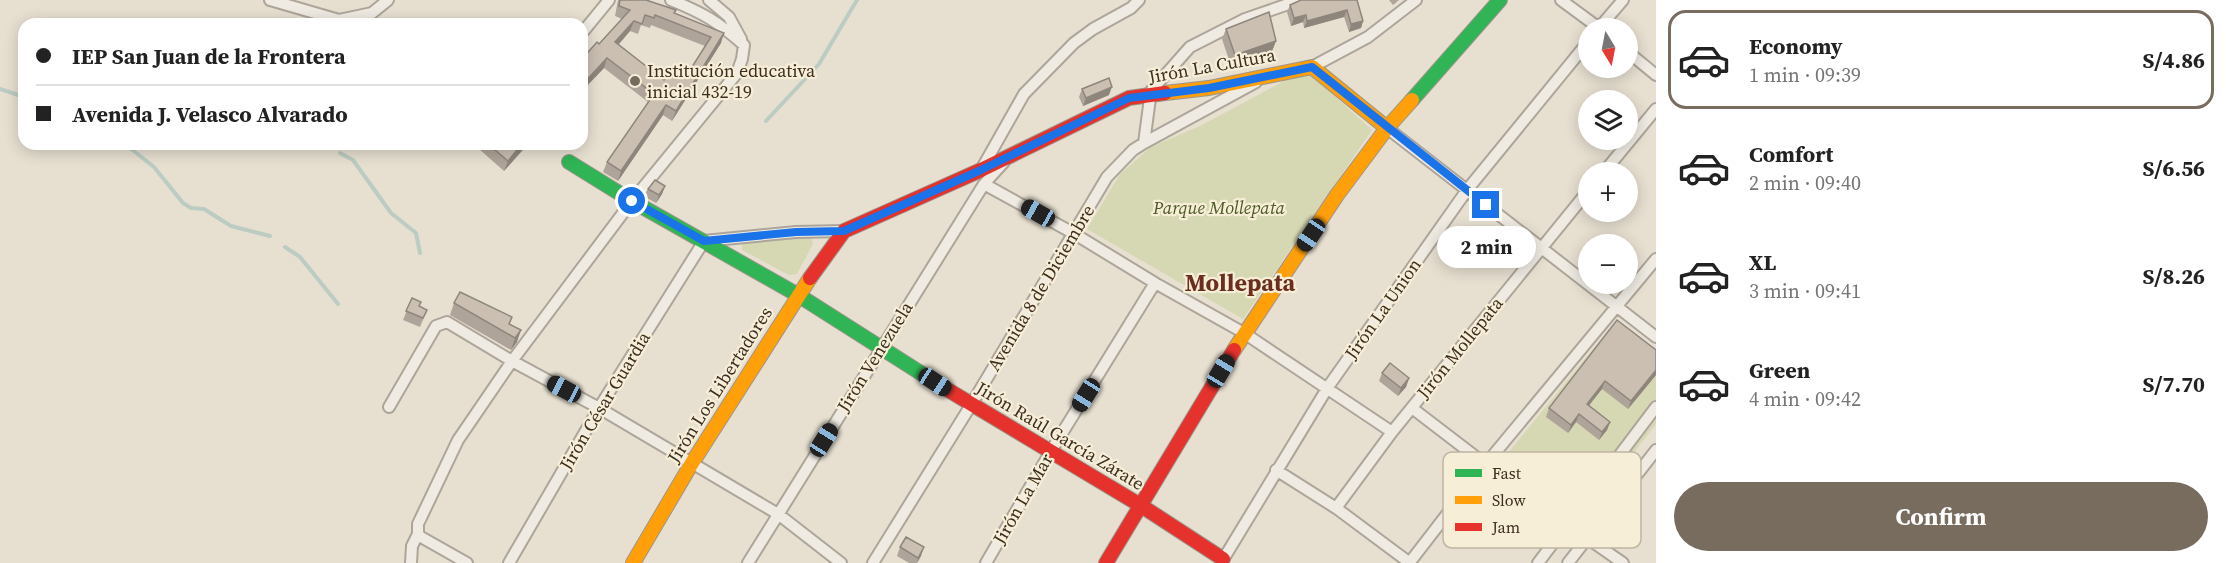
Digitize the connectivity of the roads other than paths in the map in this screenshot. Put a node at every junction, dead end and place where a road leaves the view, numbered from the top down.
1 (270, 0) edge
2 (388, 0) edge
3 (609, 0) edge
4 (671, 0) edge
5 (710, 0) edge
6 (1139, 0) edge
7 (1300, 0) edge
8 (1416, 0) edge
9 (1500, 0) edge
10 (1561, 0) edge
11 (1623, 0) edge
12 (372, 14) junction
13 (329, 18) edge
14 (353, 18) edge
15 (368, 18) edge
16 (1585, 18) edge
17 (1608, 18) edge
18 (588, 26) edge
19 (744, 45) junction
20 (1578, 54) edge
21 (1638, 60) edge
22 (1312, 67) junction
23 (1269, 75) junction
24 (1656, 75) edge
25 (1149, 94) junction
26 (1656, 109) edge
27 (1387, 128) junction
28 (1144, 143) junction
29 (569, 162) dead end
30 (1612, 162) edge
31 (982, 177) junction
32 (1467, 190) junction
33 (632, 201) junction
34 (1578, 203) edge
35 (844, 231) junction
36 (1073, 233) junction
37 (704, 241) junction
38 (1542, 248) junction
39 (1656, 259) edge
40 (1155, 283) junction
41 (798, 296) junction
42 (1617, 307) junction
43 (1244, 333) junction
44 (1656, 337) edge
45 (881, 347) junction
46 (512, 360) junction
47 (1328, 387) junction
48 (971, 405) junction
49 (389, 407) dead end
50 (1656, 407) edge
51 (599, 408) junction
52 (1412, 408) junction
53 (1392, 432) junction
54 (1656, 450) edge
55 (1051, 451) junction
56 (1468, 452) edge
57 (1496, 452) edge
58 (1622, 452) edge
59 (692, 463) junction
60 (1641, 469) edge
61 (1276, 470) junction
62 (1140, 505) junction
63 (1336, 508) junction
64 (778, 514) junction
65 (1443, 520) edge
66 (418, 529) junction
67 (1549, 548) edge
68 (1579, 548) edge
69 (1601, 548) edge
70 (1222, 561) edge
71 (411, 563) edge
72 (467, 563) edge
73 (509, 563) edge
74 (633, 563) edge
75 (748, 563) edge
76 (841, 563) edge
77 (873, 563) edge
78 (986, 563) edge
79 (1106, 563) edge
80 (1410, 563) edge
81 (1538, 563) edge
82 (1568, 563) edge
83 (1623, 563) edge

1 - 13 street
2 - 12 street
3 - 18 street
4 - 19 street
5 - 19 street
6 - 31 street, Jirón Venezuela
7 - 25 street
8 - 22 street, Jirón La Cultura
9 - 27 street
10 - 16 street
11 - 17 street
12 - 14 street
12 - 15 street
19 - 33 street
20 - 32 street, Jirón La Union
21 - 24 street
22 - 23 street, Jirón La Cultura
22 - 27 street
23 - 25 street, Jirón La Cultura
23 - 28 street, Avenida 8 de Diciembre
25 - 28 street
25 - 31 street, Jirón La Cultura
26 - 30 street
27 - 32 street
27 - 43 street
28 - 36 street, Avenida 8 de Diciembre
29 - 33 street, Jirón Raúl García Zárate
31 - 35 street, Jirón La Cultura
31 - 36 street
31 - 45 street, Jirón Venezuela
32 - 38 street
32 - 47 street, Jirón La Union
33 - 37 street, Jirón Raúl García Zárate
33 - 46 street
34 - 38 street, Jirón Mollepata
35 - 37 street
35 - 41 street, Jirón Los Libertadores
36 - 40 street
36 - 48 street, Avenida 8 de Diciembre
37 - 41 street, Jirón Raúl García Zárate
37 - 51 street, Jirón César Guardia
38 - 42 street
38 - 52 street, Jirón Mollepata
39 - 42 street
40 - 43 street
40 - 55 street, Jirón La Mar
41 - 45 street, Jirón Raúl García Zárate
41 - 59 street, Jirón Los Libertadores
42 - 44 street
42 - 57 street
43 - 47 street
43 - 62 street
45 - 48 street, Jirón Raúl García Zárate
45 - 64 street, Jirón Venezuela
46 - 49 street
46 - 51 street
46 - 66 street
47 - 53 street
47 - 61 street, Jirón La Union
48 - 55 street, Jirón Raúl García Zárate
48 - 77 street, Avenida 8 de Diciembre
50 - 58 street
51 - 59 street
51 - 73 street, Jirón César Guardia
52 - 53 street, Jirón Mollepata
52 - 56 street
53 - 63 street, Jirón Mollepata
54 - 60 street
55 - 62 street, Jirón Raúl García Zárate
55 - 78 street, Jirón La Mar
59 - 64 street
59 - 74 street, Jirón Los Libertadores
61 - 63 street
61 - 70 street, Jirón La Union
62 - 70 street, Jirón Raúl García Zárate
62 - 79 street
63 - 80 street
64 - 75 street, Jirón Venezuela
64 - 76 street
65 - 80 street
66 - 71 street
66 - 72 street
67 - 81 street
68 - 82 street
69 - 83 street

